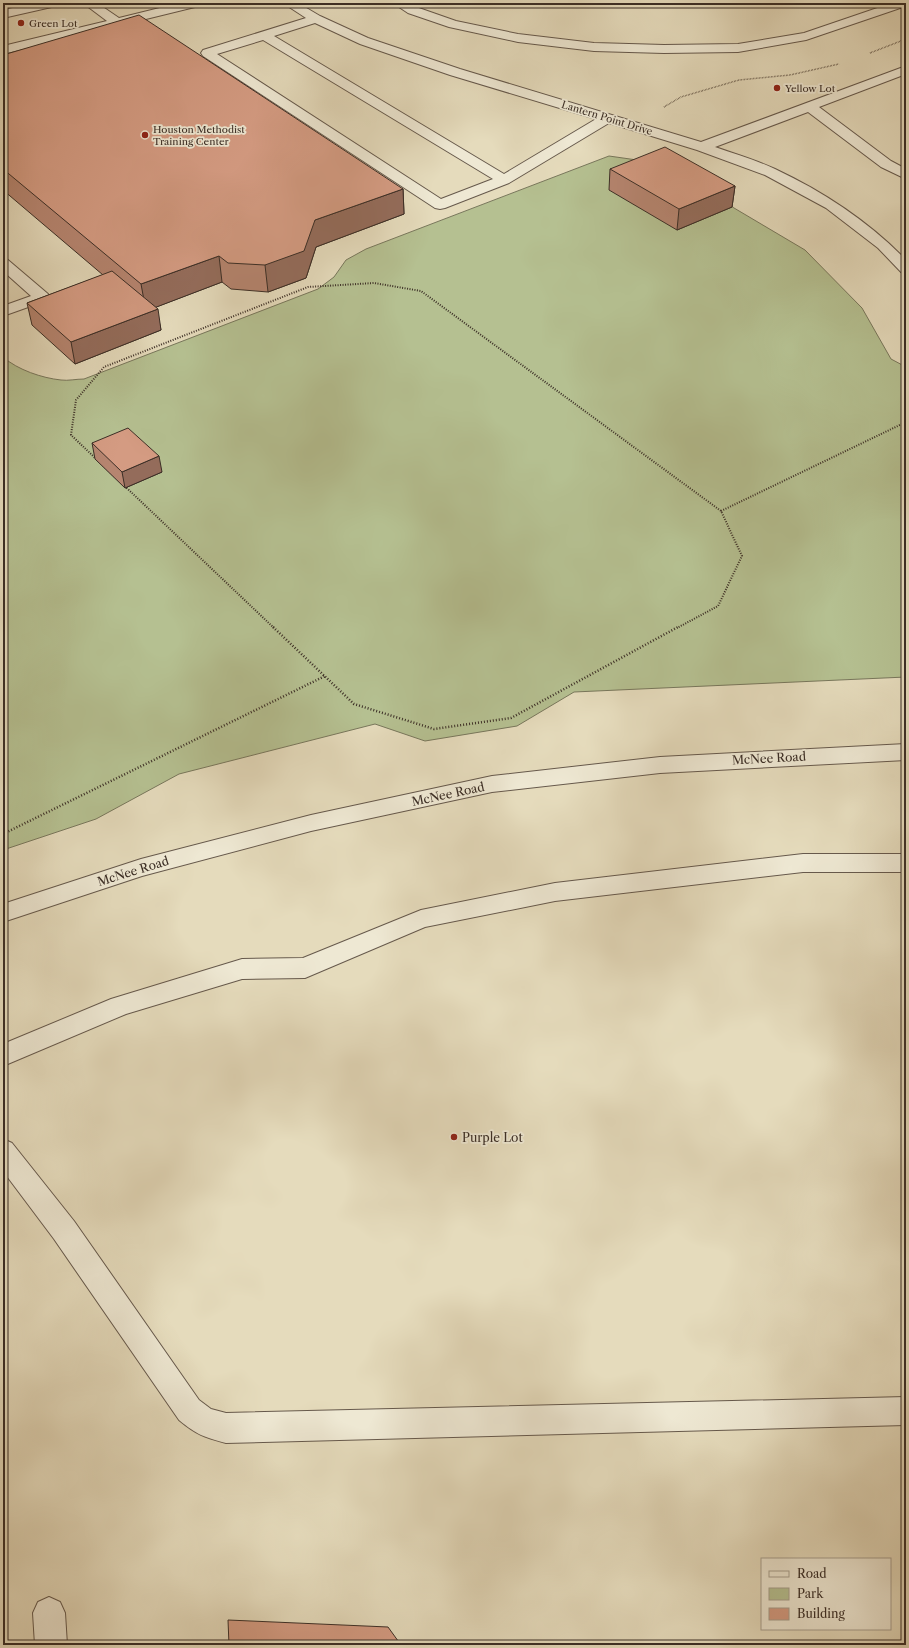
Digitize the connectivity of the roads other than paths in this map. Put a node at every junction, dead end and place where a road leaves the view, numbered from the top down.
1 (52, 3) edge
2 (89, 3) edge
3 (195, 3) edge
4 (288, 3) edge
5 (399, 3) edge
6 (904, 3) edge
7 (6, 11) edge
8 (316, 19) junction
9 (118, 23) junction
10 (264, 35) junction
11 (3, 50) edge
12 (906, 70) edge
13 (809, 106) junction
14 (608, 118) junction
15 (702, 146) junction
16 (906, 176) edge
17 (504, 180) junction
18 (3, 263) edge
19 (906, 269) edge
20 (3, 311) edge
21 (906, 752) edge
22 (906, 863) edge
23 (3, 913) edge
24 (3, 1055) edge
25 (3, 1151) edge
26 (906, 1411) edge
27 (49, 1613) dead end
28 (51, 1645) edge

1 - 7 street
2 - 9 street
3 - 9 street
4 - 8 street, Lantern Point Drive
5 - 6 street
8 - 10 street
8 - 14 street, Lantern Point Drive
9 - 11 street
10 - 17 street
10 - 17 street
12 - 13 street
13 - 15 street
13 - 16 street
14 - 15 street, Lantern Point Drive
14 - 17 street
15 - 19 street, Lantern Point Drive
18 - 20 street
21 - 23 street, McNee Road
22 - 24 street
25 - 26 street
27 - 28 street

